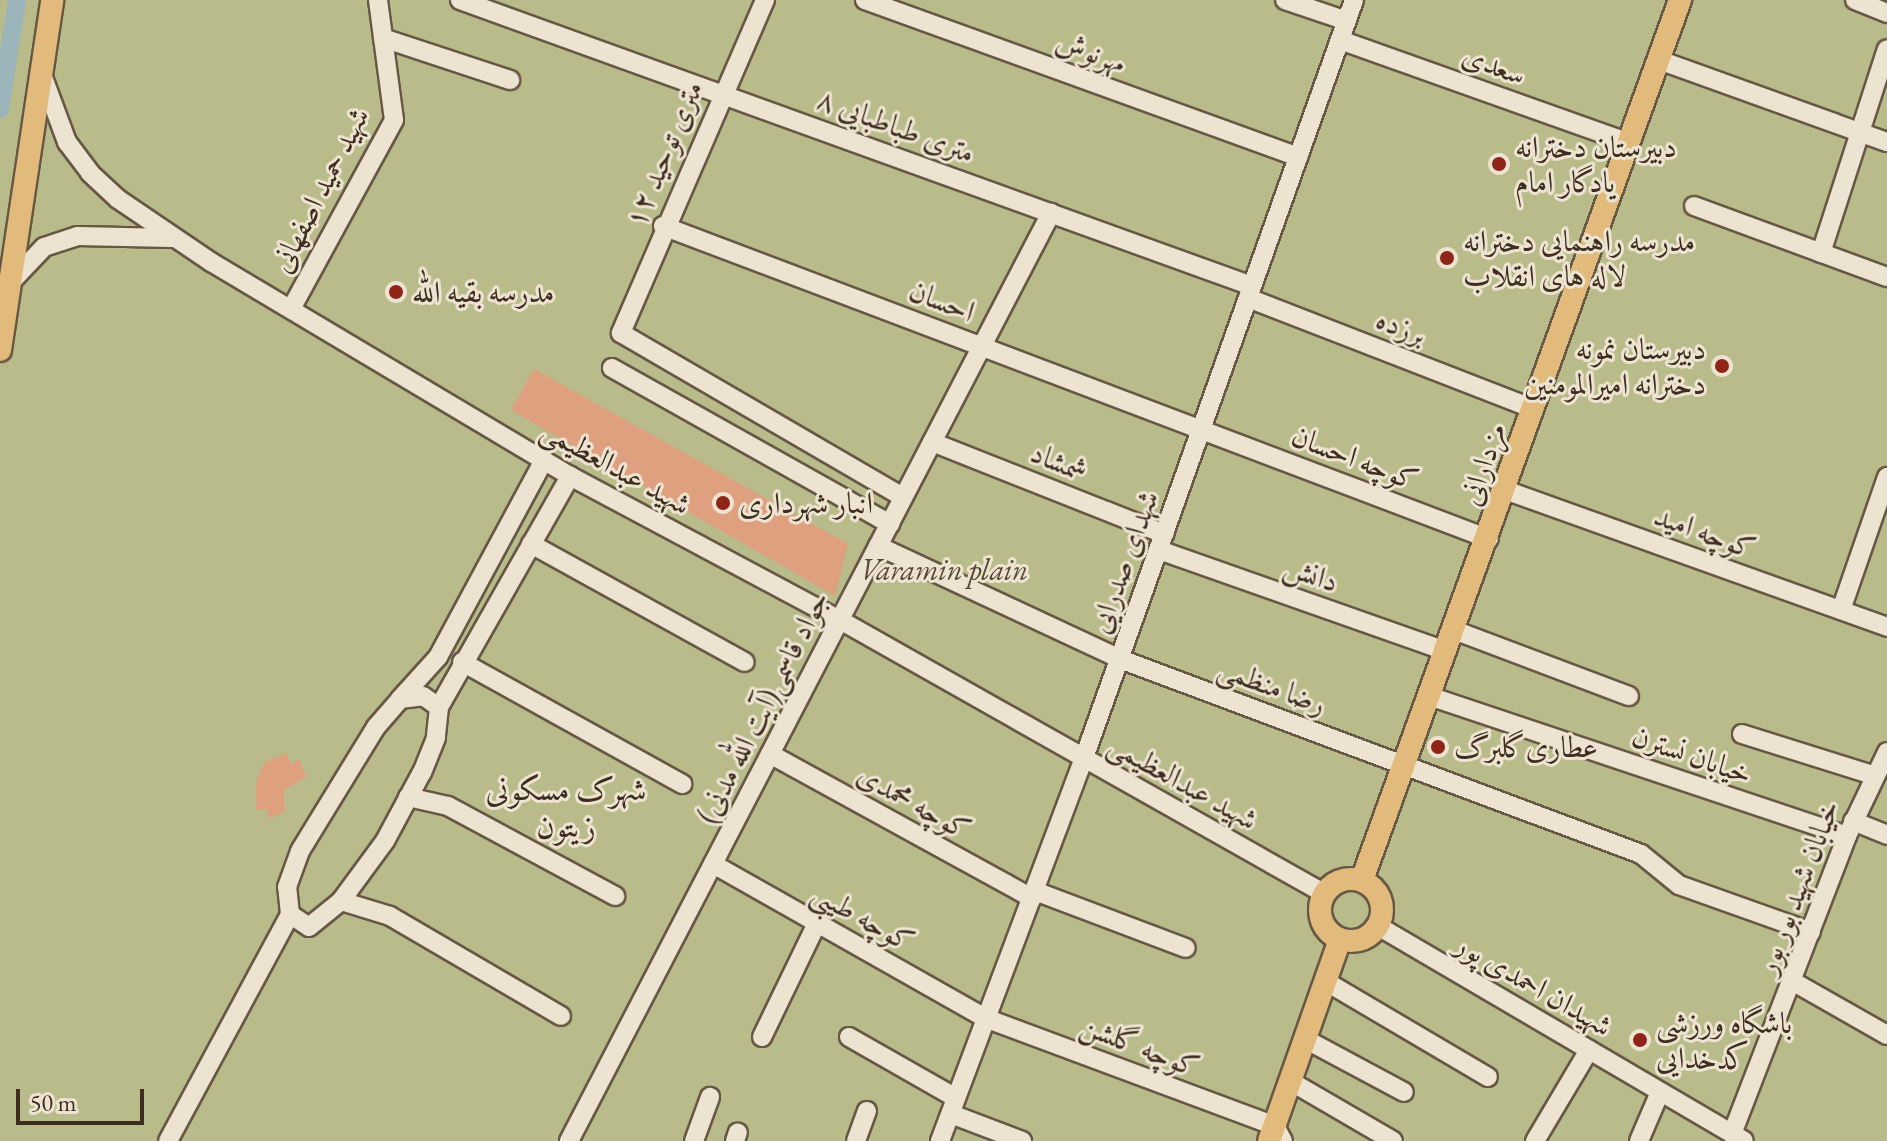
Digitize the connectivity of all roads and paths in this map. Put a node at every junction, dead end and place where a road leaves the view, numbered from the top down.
1 (52, 0) edge
2 (378, 0) edge
3 (460, 0) edge
4 (765, 0) edge
5 (865, 0) edge
6 (1285, 0) edge
7 (1354, 0) edge
8 (1680, 0) edge
9 (1855, 0) edge
10 (495, 6) edge
11 (1887, 13) edge
12 (1347, 21) junction
13 (383, 38) junction
14 (1340, 40) junction
15 (1887, 49) edge
16 (1659, 60) junction
17 (41, 72) junction
18 (510, 80) dead end
19 (722, 90) junction
20 (1860, 132) junction
21 (1887, 142) edge
22 (1630, 143) junction
23 (1298, 157) junction
24 (1694, 206) dead end
25 (1051, 213) junction
26 (663, 226) junction
27 (175, 238) junction
28 (1821, 253) junction
29 (1887, 277) edge
30 (8, 285) junction
31 (1250, 292) junction
32 (291, 309) junction
33 (982, 346) junction
34 (0, 350) edge
35 (612, 368) dead end
36 (1534, 409) junction
37 (1202, 429) junction
38 (932, 442) junction
39 (544, 460) junction
40 (570, 476) junction
41 (1887, 477) edge
42 (1505, 490) junction
43 (903, 497) junction
44 (890, 524) junction
45 (1489, 539) junction
46 (1161, 542) junction
47 (531, 544) junction
48 (878, 546) junction
49 (1841, 610) junction
50 (840, 620) junction
51 (1887, 627) edge
52 (1450, 640) junction
53 (1120, 659) junction
54 (462, 662) junction
55 (745, 662) dead end
56 (1429, 696) junction
57 (1629, 696) dead end
58 (400, 699) junction
59 (439, 707) junction
60 (1742, 734) dead end
61 (1887, 752) edge
62 (770, 754) junction
63 (1084, 758) junction
64 (1404, 765) junction
65 (1873, 775) junction
66 (682, 784) dead end
67 (408, 797) junction
68 (1850, 828) junction
69 (1887, 835) edge
70 (713, 864) junction
71 (1362, 880) junction
72 (1033, 894) junction
73 (1325, 894) junction
74 (615, 896) dead end
75 (341, 901) junction
76 (290, 914) junction
77 (817, 923) junction
78 (1378, 926) junction
79 (1811, 932) junction
80 (1340, 939) junction
81 (1186, 948) dead end
82 (1325, 981) junction
83 (1792, 981) junction
84 (561, 1016) dead end
85 (985, 1018) junction
86 (1887, 1035) edge
87 (762, 1037) dead end
88 (849, 1037) dead end
89 (1305, 1039) junction
90 (1589, 1050) junction
91 (1488, 1077) dead end
92 (1290, 1081) junction
93 (1404, 1092) dead end
94 (1660, 1092) junction
95 (710, 1097) dead end
96 (954, 1106) junction
97 (867, 1111) dead end
98 (1276, 1136) edge
99 (1738, 1138) edge
100 (168, 1141) edge
101 (569, 1141) edge
102 (694, 1141) edge
103 (856, 1141) edge
104 (940, 1141) edge
105 (1022, 1141) edge
106 (1393, 1141) edge
107 (1535, 1141) edge
108 (1639, 1141) edge

1 - 17 main road
2 - 13 street, شهید حمید اصفهانی
3 - 10 street, ۸ متری طباطبایی
4 - 19 street, ۱۲ متری توحید
5 - 23 street, مهرنوش
6 - 12 street
7 - 12 street, شهدای صدرایی
8 - 16 main road, مزدارانی
9 - 11 street
10 - 19 street, ۸ متری طباطبایی
12 - 14 street, شهدای صدرایی
13 - 18 street
13 - 32 street, شهید حمید اصفهانی
14 - 22 street, سعدی
14 - 23 street, شهدای صدرایی
15 - 20 street
16 - 20 street
16 - 22 main road, مزدارانی
17 - 27 street, شهید عبدالعظیمی
17 - 30 main road
19 - 25 street, ۸ متری طباطبایی
19 - 26 street, ۱۲ متری توحید
20 - 21 street
20 - 28 street
22 - 36 main road, مزدارانی
23 - 31 street, شهدای صدرایی
24 - 28 street
25 - 31 street, ۸ متری طباطبایی
25 - 33 street, جواد قاسمی(آیت الله مدنی)
26 - 33 street, احسان
26 - 43 street, ۱۲ متری توحید
27 - 30 street
27 - 32 street, شهید عبدالعظیمی
28 - 29 street
30 - 34 main road
31 - 36 street, برزده
31 - 37 street, شهدای صدرایی
32 - 39 street, شهید عبدالعظیمی
33 - 37 street, احسان
33 - 38 street, جواد قاسمی(آیت الله مدنی)
35 - 44 street
36 - 42 main road, مزدارانی
37 - 45 street, کوچه احسان
37 - 46 street, شهدای صدرایی
38 - 43 street, جواد قاسمی(آیت الله مدنی)
38 - 46 street, شمشاد
39 - 40 street, شهید عبدالعظیمی
39 - 58 street
40 - 47 street
40 - 50 street, شهید عبدالعظیمی
41 - 49 street
42 - 45 main road, مزدارانی
42 - 49 street, کوچه امید
43 - 44 street, جواد قاسمی(آیت الله مدنی)
44 - 48 street, جواد قاسمی(آیت الله مدنی)
45 - 52 main road, مزدارانی
46 - 52 street, دانش
46 - 53 street, شهدای صدرایی
47 - 54 street
47 - 55 street
48 - 50 street, جواد قاسمی(آیت الله مدنی)
48 - 53 street, رضا منظمی
49 - 51 street, کوچه امید
50 - 62 street, جواد قاسمی(آیت الله مدنی)
50 - 63 street, شهید عبدالعظیمی
52 - 56 main road, مزدارانی
52 - 57 street, دانش
53 - 63 street, شهدای صدرایی
53 - 64 street, رضا منظمی
54 - 59 street
54 - 66 street
56 - 64 main road, مزدارانی
56 - 68 street, خیابان نسترن
58 - 59 street
58 - 76 street
59 - 67 street
60 - 65 street
61 - 65 street, خیابان شهید بور بور
62 - 70 street, جواد قاسمی(آیت الله مدنی)
62 - 72 street, کوچه محمدی
63 - 72 street, شهدای صدرایی
63 - 73 street, شهید عبدالعظیمی
64 - 71 main road, مزدارانی
64 - 79 street, رضا منظمی
65 - 68 street, خیابان شهید بور بور
67 - 74 street
67 - 75 street
68 - 69 street, خیابان نسترن
68 - 79 street, خیابان شهید بور بور
70 - 77 street, کوچه طیبی
70 - 101 street, جواد قاسمی(آیت الله مدنی)
71 - 73 main road
71 - 78 main road
72 - 81 street, کوچه محمدی
72 - 85 street, شهدای صدرایی
73 - 80 main road
75 - 76 street
75 - 84 street
76 - 100 street
77 - 85 street, کوچه طیبی
77 - 87 street
78 - 80 main road
78 - 90 street, شهیدان احمدی پور
79 - 83 street, خیابان شهید بور بور
80 - 82 main road
82 - 89 main road
82 - 91 street
83 - 86 street
83 - 99 street, خیابان شهید بور بور
85 - 96 street, شهدای صدرایی
85 - 98 street, کوچه گلشن
88 - 96 street
89 - 92 main road
89 - 93 street
90 - 94 street, شهیدان احمدی پور
90 - 107 street
92 - 98 main road
92 - 106 street
94 - 99 street, شهیدان احمدی پور
94 - 108 street
95 - 102 street
96 - 104 street, شهدای صدرایی
96 - 105 street
97 - 103 street

